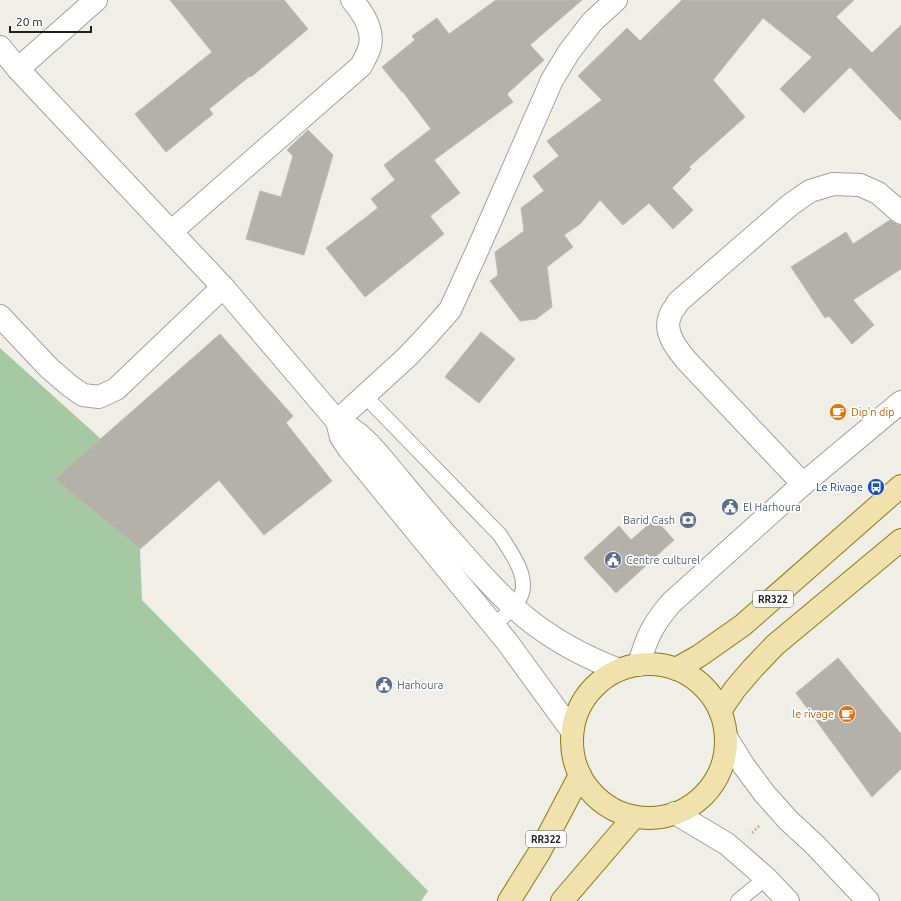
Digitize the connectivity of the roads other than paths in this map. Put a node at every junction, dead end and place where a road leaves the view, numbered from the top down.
1 (96, 0) edge
2 (352, 0) edge
3 (616, 0) edge
4 (0, 47) edge
5 (18, 69) junction
6 (901, 213) edge
7 (172, 231) junction
8 (223, 287) junction
9 (0, 316) edge
10 (365, 396) junction
11 (901, 402) edge
12 (337, 422) junction
13 (376, 466) junction
14 (803, 484) junction
15 (901, 486) edge
16 (901, 540) edge
17 (514, 607) junction
18 (494, 625) junction
19 (629, 668) junction
20 (676, 669) junction
21 (720, 711) junction
22 (572, 731) junction
23 (726, 737) junction
24 (580, 775) junction
25 (675, 813) junction
26 (634, 817) junction
27 (766, 878) junction
28 (509, 901) edge
29 (562, 901) edge
30 (738, 901) edge
31 (788, 901) edge
32 (868, 901) edge

1 - 5 street
2 - 7 street
3 - 10 street
4 - 5 street
5 - 7 street
6 - 14 street
7 - 8 street
8 - 9 street
8 - 12 street
10 - 12 street
10 - 17 lane
11 - 14 street
12 - 13 street
13 - 17 street
13 - 18 street
14 - 19 street
15 - 20 main road, RR322
16 - 21 main road
17 - 18 lane
17 - 19 street
18 - 22 street
19 - 20 main road
19 - 22 main road
20 - 21 main road
21 - 23 main road
22 - 24 main road
23 - 25 main road
23 - 32 street
24 - 26 main road
24 - 28 main road, RR322
25 - 26 main road
25 - 27 street
26 - 29 main road
27 - 30 lane
27 - 31 street

